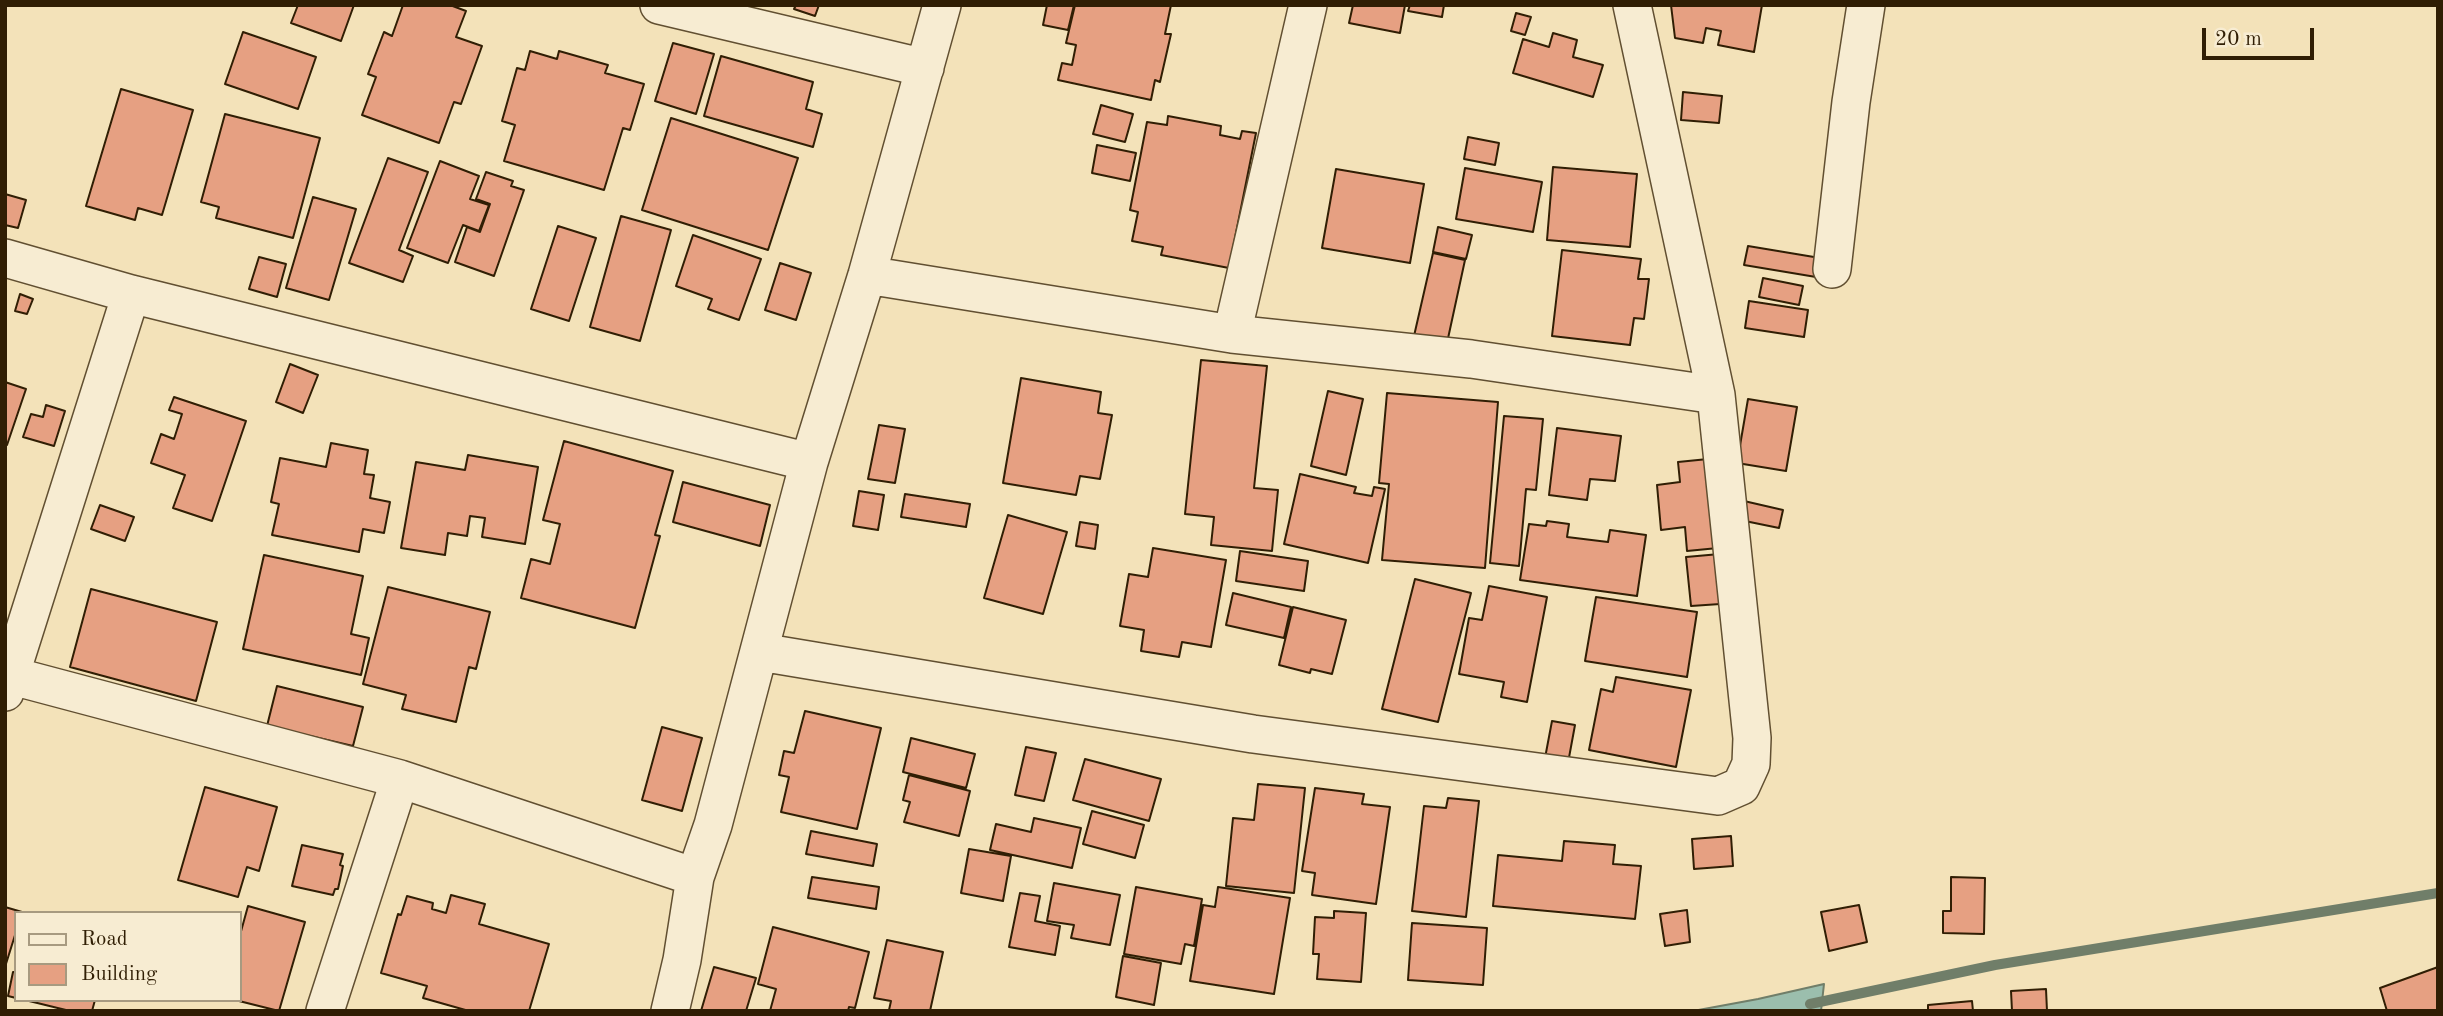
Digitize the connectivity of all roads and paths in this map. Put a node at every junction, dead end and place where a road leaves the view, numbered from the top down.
1 (659, 5) edge
2 (942, 5) edge
3 (1308, 5) edge
4 (1632, 5) edge
5 (1866, 5) edge
6 (925, 68) junction
7 (5, 258) edge
8 (1832, 269) dead end
9 (867, 275) junction
10 (131, 294) junction
11 (1232, 334) junction
12 (1716, 395) junction
13 (809, 462) junction
14 (760, 652) junction
15 (7, 681) edge
16 (400, 779) junction
17 (695, 877) junction
18 (325, 1011) edge
19 (670, 1011) edge

1 - 6 street
2 - 6 street
3 - 11 street
4 - 12 street
5 - 8 street
6 - 9 street
7 - 10 street
9 - 11 street
9 - 13 street
10 - 13 street
10 - 15 street
11 - 12 street
12 - 14 street
13 - 14 street
14 - 17 street
15 - 16 street
16 - 17 street
16 - 18 street
17 - 19 street

